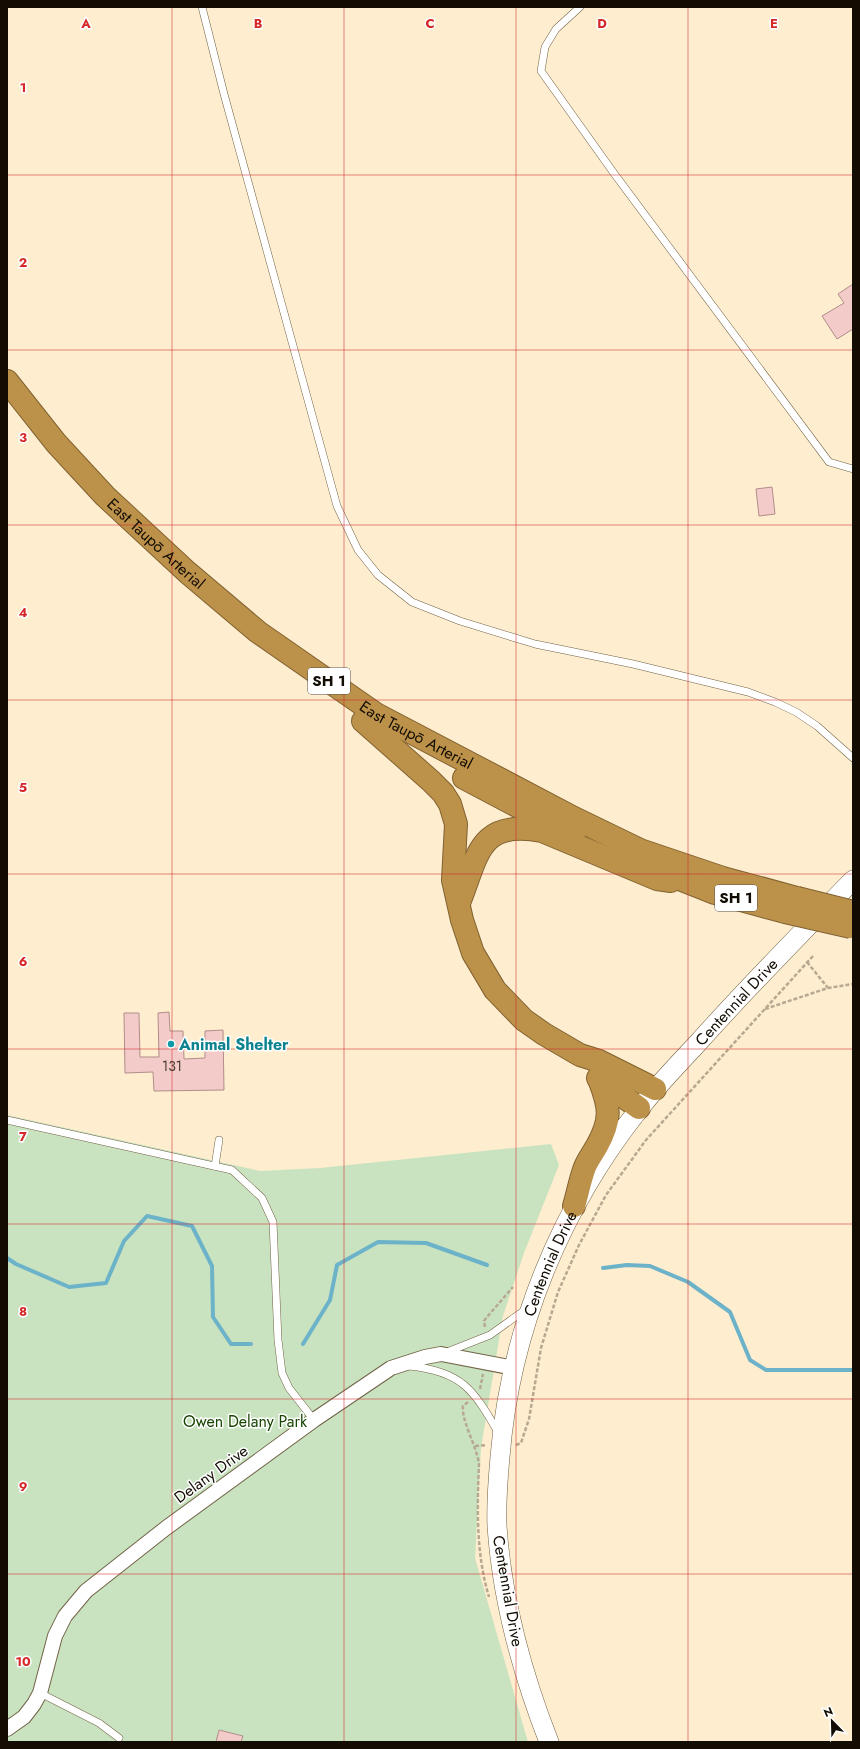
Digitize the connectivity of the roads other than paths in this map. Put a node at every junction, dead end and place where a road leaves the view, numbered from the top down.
1 (202, 7) edge
2 (580, 7) edge
3 (7, 381) edge
4 (7, 398) edge
5 (853, 469) edge
6 (364, 721) junction
7 (853, 758) edge
8 (853, 880) edge
9 (688, 883) junction
10 (459, 903) junction
11 (791, 905) junction
12 (852, 922) edge
13 (580, 1055) junction
14 (599, 1079) junction
15 (655, 1089) junction
16 (639, 1108) junction
17 (7, 1120) edge
18 (219, 1140) dead end
19 (215, 1166) junction
20 (574, 1206) junction
21 (532, 1304) junction
22 (441, 1354) junction
23 (391, 1368) junction
24 (514, 1368) junction
25 (314, 1420) junction
26 (501, 1441) junction
27 (40, 1693) junction
28 (7, 1729) edge
29 (119, 1738) dead end
30 (548, 1742) edge

1 - 7 lane
2 - 5 lane
3 - 11 highway, East Taupō Arterial / SH 1
4 - 6 highway, East Taupō Arterial / SH 1
6 - 9 highway, East Taupō Arterial / SH 1
6 - 10 highway
8 - 15 main road, Centennial Drive
9 - 10 highway
9 - 11 highway, East Taupō Arterial / SH 1
10 - 13 highway
11 - 12 highway, East Taupō Arterial / SH 1, bridge
13 - 14 highway
13 - 15 highway
14 - 16 highway
14 - 20 highway
15 - 16 main road, Centennial Drive
16 - 20 main road, Centennial Drive
17 - 19 lane
18 - 19 lane
19 - 25 lane
20 - 21 main road, Centennial Drive
21 - 22 lane
21 - 24 main road, Centennial Drive
22 - 23 street, Delany Drive
22 - 24 street, Delany Drive
23 - 25 street, Delany Drive
23 - 26 lane
24 - 26 main road, Centennial Drive
25 - 27 street, Delany Drive
26 - 30 main road, Centennial Drive
27 - 28 street, Delany Drive
27 - 29 lane

